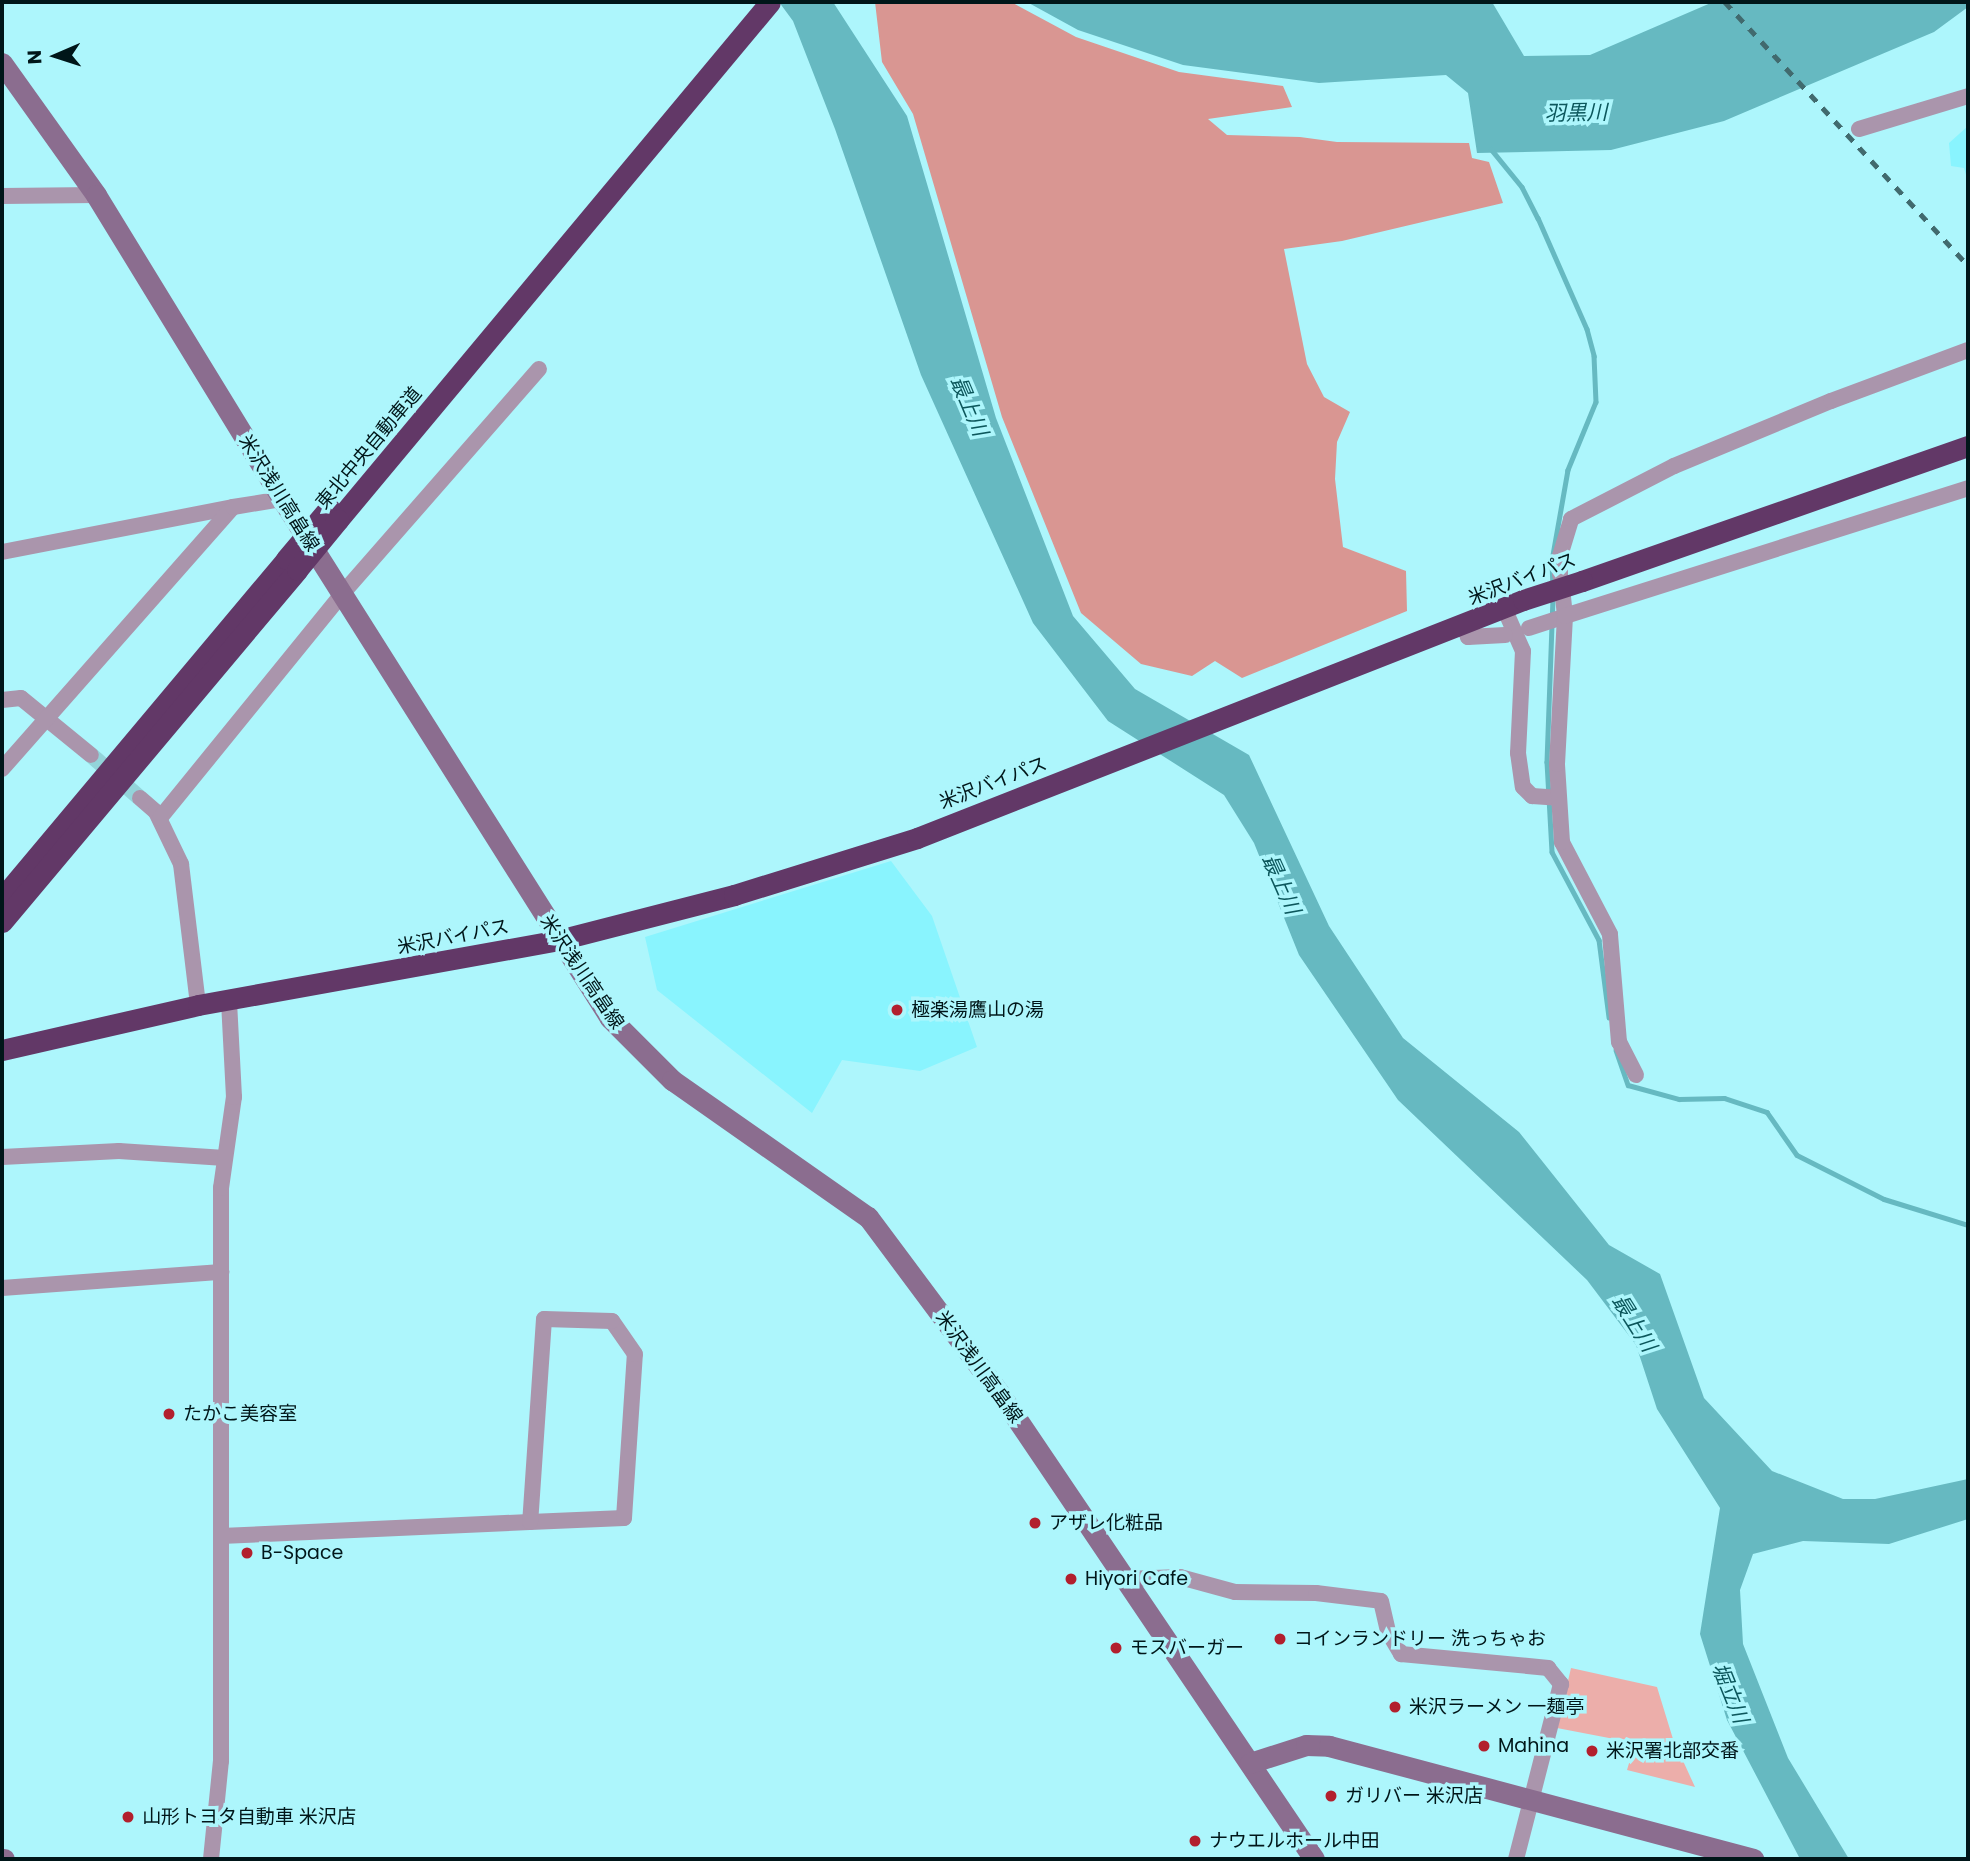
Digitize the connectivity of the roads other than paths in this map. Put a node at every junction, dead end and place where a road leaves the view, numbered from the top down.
1 (753, 2) edge
2 (770, 2) edge
3 (2, 63) edge
4 (10, 86) edge
5 (1968, 96) edge
6 (1859, 129) dead end
7 (609, 184) junction
8 (96, 195) junction
9 (2, 196) edge
10 (1968, 350) edge
11 (539, 369) dead end
12 (1968, 446) edge
13 (1968, 488) edge
14 (282, 499) junction
15 (233, 507) junction
16 (2, 552) edge
17 (291, 565) junction
18 (1560, 575) dead end
19 (342, 594) junction
20 (1563, 597) dead end
21 (1513, 604) junction
22 (1562, 617) junction
23 (1532, 627) dead end
24 (1455, 629) junction
25 (1505, 635) dead end
26 (2, 700) edge
27 (47, 719) junction
28 (91, 755) tunnel mouth
29 (2, 769) edge
30 (141, 798) tunnel mouth
31 (1551, 798) junction
32 (160, 818) junction
33 (2, 898) edge
34 (2, 922) edge
35 (559, 940) junction
36 (229, 1000) junction
37 (198, 1005) junction
38 (2, 1050) edge
39 (1636, 1075) dead end
40 (2, 1157) edge
41 (225, 1158) junction
42 (221, 1272) junction
43 (2, 1288) edge
44 (530, 1522) junction
45 (221, 1535) junction
46 (1127, 1578) junction
47 (1250, 1763) junction
48 (1529, 1798) junction
49 (1746, 1858) edge
50 (211, 1859) edge
51 (1314, 1859) edge
52 (1516, 1859) edge

1 - 7 highway, 東北中央自動車道
2 - 7 highway, 東北中央自動車道
3 - 4 main road, 米沢浅川高畠線
4 - 8 main road, 米沢浅川高畠線
5 - 6 street
7 - 17 highway, 東北中央自動車道, bridge
8 - 9 street
8 - 14 main road, 米沢浅川高畠線
10 - 18 street
11 - 19 street
12 - 21 highway, 米沢バイパス, bridge
13 - 22 street
14 - 15 street
14 - 19 main road, 米沢浅川高畠線
15 - 16 street
15 - 27 street
17 - 33 highway, 東北中央自動車道
17 - 34 highway, 東北中央自動車道
19 - 32 street
19 - 35 main road, 米沢浅川高畠線
20 - 22 street
21 - 24 highway, 米沢バイパス
21 - 31 street
22 - 23 street
22 - 31 street
24 - 25 street
24 - 35 highway, 米沢バイパス
26 - 27 street
27 - 28 street
27 - 29 street
30 - 32 street
31 - 39 street
32 - 37 street
35 - 36 highway, 米沢バイパス
35 - 46 main road, 米沢浅川高畠線
36 - 37 highway, 米沢バイパス
36 - 41 street
37 - 38 highway, 米沢バイパス
40 - 41 street
41 - 42 street
42 - 43 street
42 - 45 street
44 - 44 street
44 - 45 street
45 - 50 street
46 - 47 main road, 米沢浅川高畠線
46 - 48 street
47 - 48 main road
47 - 51 main road, 米沢浅川高畠線
48 - 49 main road
48 - 52 street

